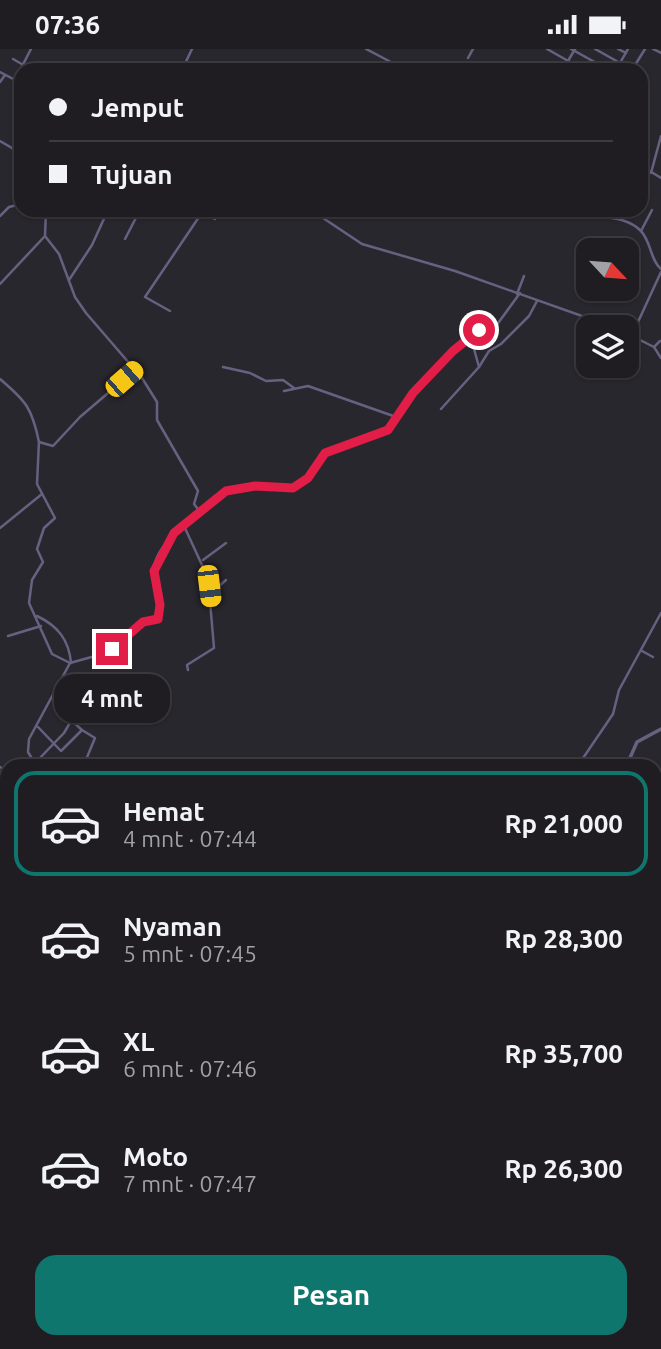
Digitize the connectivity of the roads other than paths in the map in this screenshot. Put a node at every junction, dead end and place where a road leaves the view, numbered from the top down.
1 (366, 49) edge
2 (378, 49) edge
3 (473, 49) edge
4 (547, 49) edge
5 (573, 49) edge
6 (595, 49) edge
7 (618, 49) edge
8 (628, 49) edge
9 (653, 49) edge
10 (626, 53) junction
11 (661, 53) edge
12 (376, 54) junction
13 (468, 58) dead end
14 (13, 59) dead end
15 (568, 61) junction
16 (21, 63) edge
17 (393, 63) edge
18 (572, 63) edge
19 (597, 63) edge
20 (620, 63) joint
21 (0, 72) edge
22 (5, 75) junction
23 (14, 79) edge
24 (0, 82) edge
25 (661, 136) edge
26 (648, 171) edge
27 (651, 173) junction
28 (661, 178) edge
29 (14, 206) edge
30 (652, 210) dead end
31 (0, 216) edge
32 (46, 217) edge
33 (105, 217) edge
34 (137, 217) edge
35 (196, 217) edge
36 (211, 217) edge
37 (322, 217) edge
38 (604, 217) edge
39 (215, 219) dead end
40 (641, 231) junction
41 (45, 236) junction
42 (125, 239) dead end
43 (661, 271) edge
44 (524, 276) dead end
45 (69, 281) junction
46 (0, 284) edge
47 (518, 294) junction
48 (537, 300) junction
49 (170, 311) dead end
50 (579, 315) edge
51 (639, 320) edge
52 (471, 338) junction
53 (639, 339) edge
54 (660, 341) edge
55 (654, 347) junction
56 (661, 358) edge
57 (223, 367) dead end
58 (479, 367) junction
59 (135, 370) junction
60 (0, 379) edge
61 (294, 388) junction
62 (284, 391) dead end
63 (441, 409) dead end
64 (398, 418) junction
65 (39, 441) junction
66 (42, 494) junction
67 (201, 513) junction
68 (184, 525) junction
69 (0, 528) edge
70 (226, 543) dead end
71 (202, 561) junction
72 (226, 580) dead end
73 (209, 586) junction
74 (661, 613) edge
75 (37, 616) junction
76 (41, 626) junction
77 (8, 636) dead end
78 (642, 651) junction
79 (653, 657) dead end
80 (71, 663) junction
81 (188, 670) dead end
82 (77, 693) dead end
83 (71, 720) junction
84 (38, 727) junction
85 (661, 729) edge
86 (82, 730) junction
87 (54, 742) junction
88 (33, 759) edge
89 (41, 759) edge
90 (87, 759) edge
91 (582, 759) edge
92 (629, 759) edge

1 - 12 street
2 - 12 street
3 - 13 street
4 - 15 street
5 - 15 street
5 - 19 street
6 - 20 street
7 - 10 street
8 - 10 street
9 - 11 street
10 - 20 street
12 - 17 street
14 - 16 street
15 - 18 street
21 - 22 street
22 - 23 street
22 - 24 street
25 - 27 street
26 - 27 street
27 - 28 street
29 - 31 street
30 - 40 street
32 - 41 street
33 - 45 street
34 - 42 street
35 - 49 street
36 - 39 street
37 - 47 street
38 - 40 street
40 - 43 street
41 - 45 street
41 - 46 street
43 - 51 street
44 - 47 street
45 - 59 street
47 - 48 street
47 - 52 street
48 - 50 street
48 - 58 street
52 - 58 street
52 - 64 street
53 - 55 street
54 - 55 street
55 - 56 street
57 - 61 street
58 - 63 street
59 - 65 street
59 - 67 street
60 - 65 street
61 - 62 street
61 - 64 street
64 - 67 street
65 - 66 street
66 - 69 street
66 - 75 street
67 - 68 street
68 - 71 street
68 - 80 street
70 - 71 street
71 - 73 street
72 - 73 street
73 - 81 street
74 - 78 street
75 - 76 street
75 - 80 street
76 - 77 street
76 - 80 street
78 - 79 street
78 - 91 street
80 - 84 street
82 - 83 street
83 - 86 street
83 - 87 street
84 - 87 street
84 - 88 street
85 - 92 street
86 - 87 street
86 - 90 street
87 - 89 street

